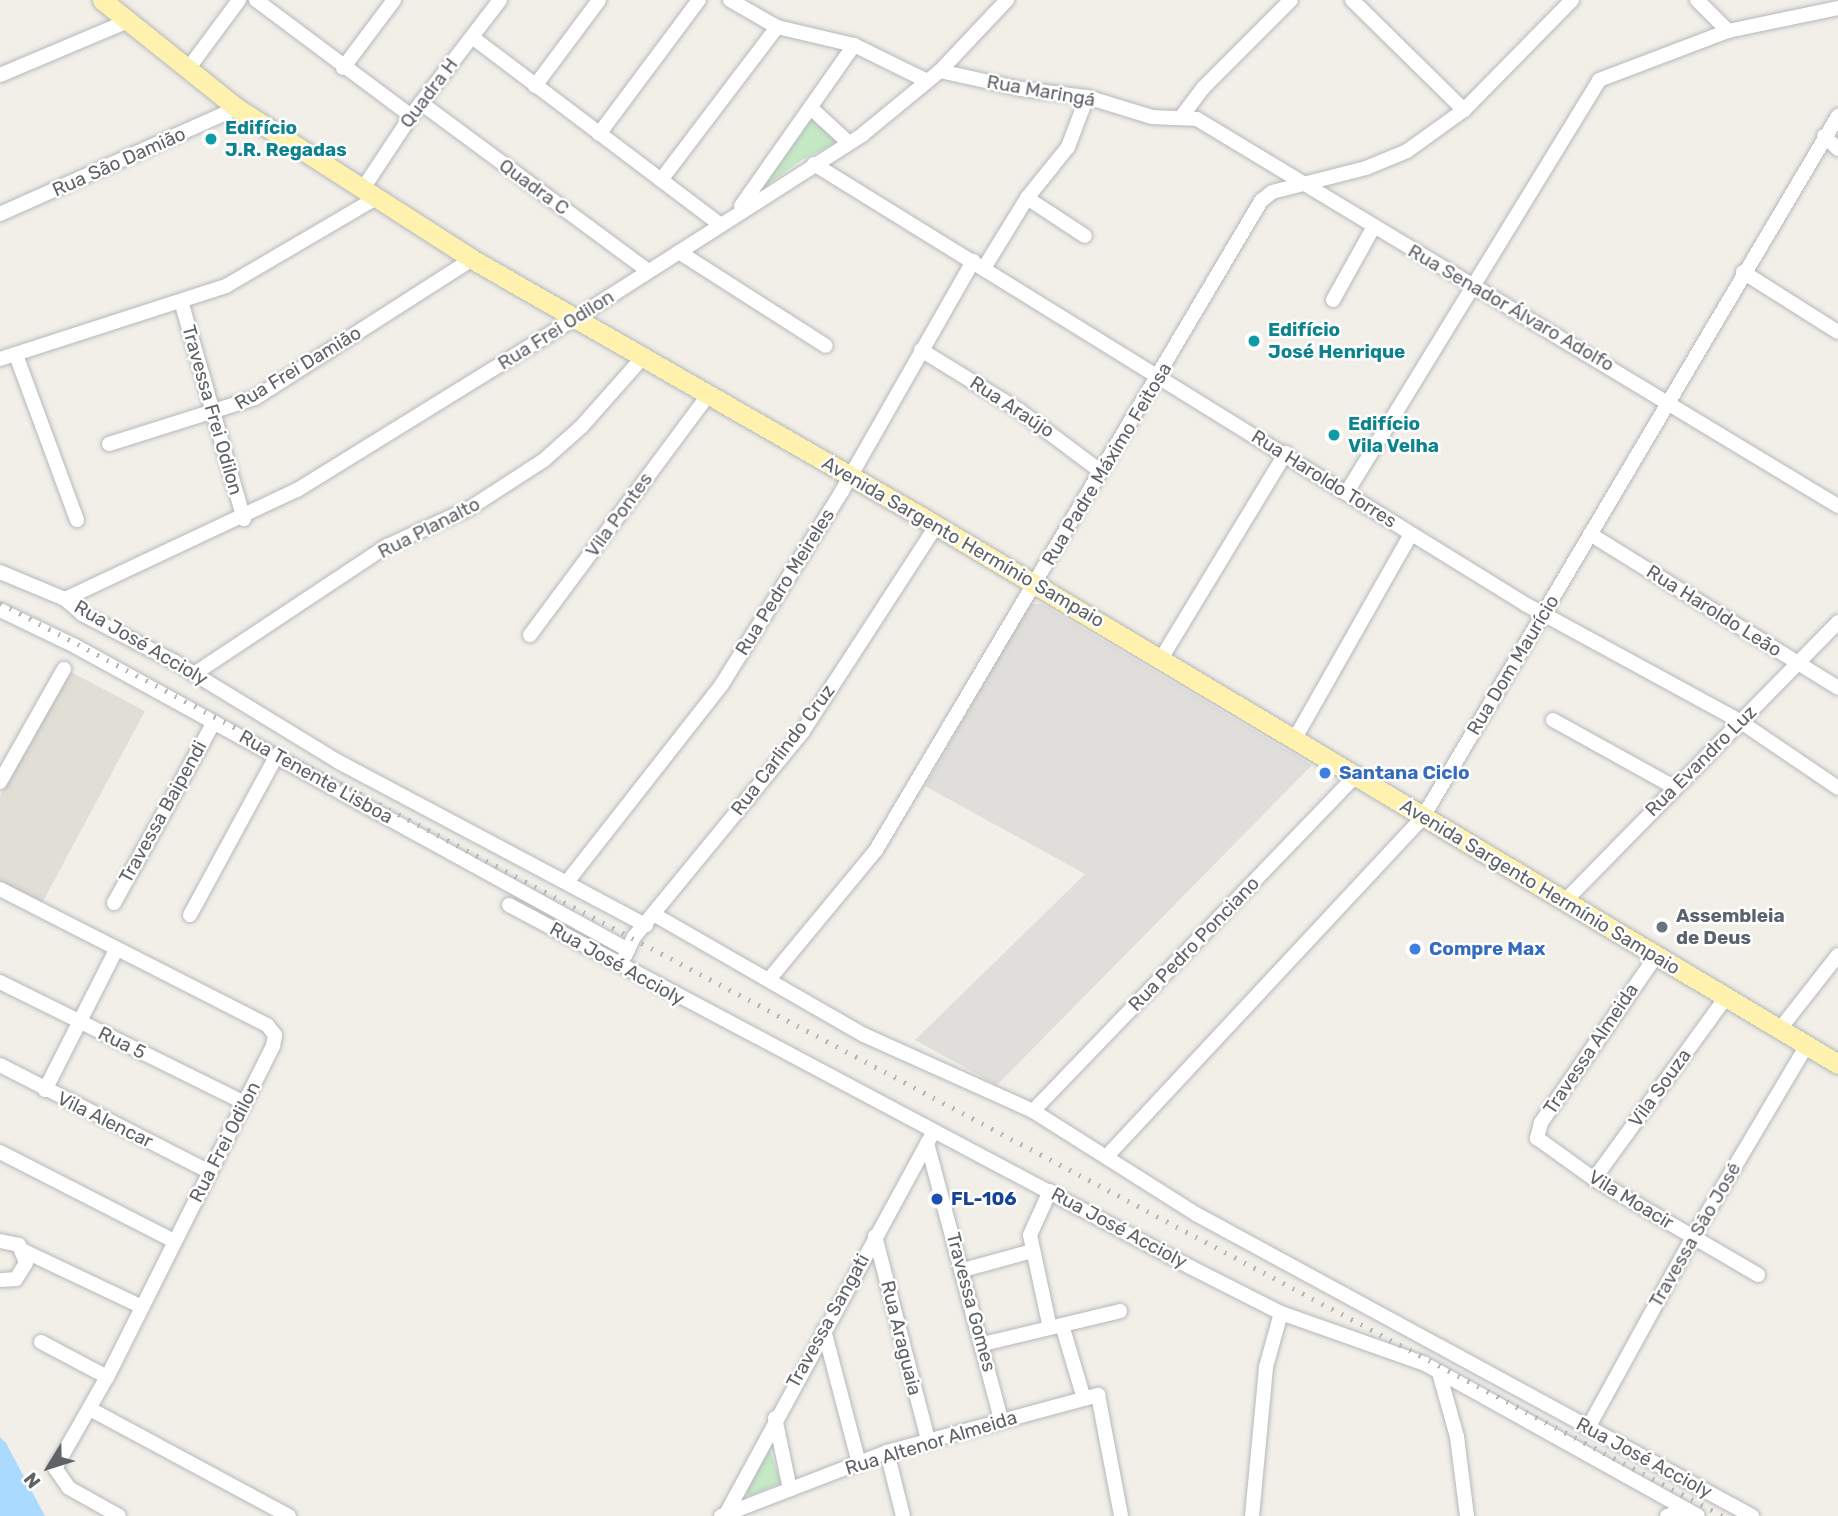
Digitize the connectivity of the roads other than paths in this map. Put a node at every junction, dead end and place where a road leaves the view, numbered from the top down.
1 (102, 0) edge
2 (239, 0) edge
3 (256, 0) edge
4 (500, 0) edge
5 (599, 0) edge
6 (699, 0) edge
7 (730, 0) edge
8 (1007, 0) edge
9 (1291, 0) edge
10 (1352, 0) edge
11 (1572, 0) edge
12 (1696, 0) edge
13 (390, 2) edge
14 (1838, 8) edge
15 (128, 21) junction
16 (776, 27) junction
17 (1728, 31) junction
18 (472, 37) junction
19 (854, 45) junction
20 (343, 68) junction
21 (188, 69) junction
22 (940, 71) junction
23 (0, 75) edge
24 (925, 80) junction
25 (535, 86) junction
26 (1087, 97) junction
27 (421, 103) junction
28 (237, 108) junction
29 (812, 109) junction
30 (1464, 110) junction
31 (411, 116) junction
32 (1182, 116) junction
33 (1838, 116) edge
34 (599, 134) junction
35 (1824, 136) junction
36 (849, 143) junction
37 (1838, 149) edge
38 (814, 164) junction
39 (662, 180) junction
40 (1305, 185) junction
41 (370, 194) junction
42 (1027, 198) junction
43 (736, 213) junction
44 (0, 214) edge
45 (721, 225) junction
46 (1373, 228) junction
47 (1085, 236) dead end
48 (679, 252) junction
49 (472, 260) junction
50 (978, 265) junction
51 (648, 271) junction
52 (1743, 272) junction
53 (1474, 284) junction
54 (1333, 300) dead end
55 (181, 301) junction
56 (576, 318) junction
57 (1838, 332) edge
58 (826, 346) dead end
59 (921, 350) junction
60 (16, 355) junction
61 (643, 357) junction
62 (0, 359) edge
63 (1160, 376) junction
64 (708, 395) junction
65 (1667, 400) junction
66 (212, 414) junction
67 (109, 444) dead end
68 (1286, 453) junction
69 (1100, 470) junction
70 (850, 475) junction
71 (1347, 492) junction
72 (1838, 506) edge
73 (244, 519) junction
74 (77, 520) dead end
75 (936, 526) junction
76 (1411, 534) junction
77 (1590, 534) junction
78 (0, 572) edge
79 (1035, 585) junction
80 (65, 599) junction
81 (0, 610) edge
82 (1544, 611) junction
83 (1838, 622) edge
84 (530, 635) dead end
85 (1161, 659) junction
86 (1797, 663) junction
87 (64, 669) dead end
88 (194, 674) junction
89 (1838, 688) edge
90 (1553, 720) dead end
91 (214, 722) junction
92 (1741, 722) junction
93 (1294, 740) junction
94 (277, 755) junction
95 (1354, 777) junction
96 (0, 782) edge
97 (1674, 787) junction
98 (1838, 788) edge
99 (1423, 817) junction
100 (567, 882) junction
101 (0, 889) edge
102 (1564, 902) junction
103 (114, 903) dead end
104 (509, 905) dead end
105 (190, 915) dead end
106 (651, 920) junction
107 (116, 950) junction
108 (628, 950) junction
109 (1838, 955) edge
110 (1656, 956) junction
111 (619, 967) junction
112 (771, 978) junction
113 (0, 982) edge
114 (1726, 997) junction
115 (81, 1023) junction
116 (1780, 1029) junction
117 (1807, 1045) junction
118 (1836, 1059) edge
119 (0, 1065) edge
120 (45, 1090) junction
121 (245, 1103) junction
122 (1033, 1111) junction
123 (930, 1138) junction
124 (1542, 1145) joint
125 (0, 1152) edge
126 (1108, 1155) junction
127 (210, 1172) junction
128 (1594, 1179) junction
129 (1050, 1191) junction
130 (875, 1236) junction
131 (1693, 1237) junction
132 (0, 1241) edge
133 (174, 1241) junction
134 (23, 1250) junction
135 (1032, 1251) junction
136 (962, 1270) junction
137 (1758, 1275) dead end
138 (0, 1280) edge
139 (142, 1307) junction
140 (1120, 1311) dead end
141 (1281, 1313) junction
142 (1056, 1326) junction
143 (824, 1330) junction
144 (41, 1342) dead end
145 (983, 1344) junction
146 (1440, 1376) junction
147 (107, 1377) junction
148 (1084, 1399) junction
149 (90, 1409) junction
150 (775, 1418) junction
151 (1001, 1420) junction
152 (1588, 1428) junction
153 (928, 1440) junction
154 (887, 1452) junction
155 (859, 1463) junction
156 (790, 1489) junction
157 (1691, 1512) edge
158 (726, 1515) edge
159 (119, 1516) edge
160 (289, 1516) edge
161 (903, 1516) edge
162 (1121, 1516) edge
163 (1252, 1516) edge
164 (1467, 1516) edge
165 (1667, 1516) edge
166 (1752, 1516) edge

1 - 15 main road, Avenida Sargento Hermínio Sampaio
2 - 21 street
3 - 20 street
4 - 18 street, Quadra H
5 - 25 street
6 - 34 street
7 - 16 street
8 - 22 street, Rua Frei Odilon
9 - 32 street
10 - 30 street
11 - 30 street, Rua Padre Máximo Feitosa
12 - 17 street
13 - 20 street
14 - 17 street
15 - 21 main road, Avenida Sargento Hermínio Sampaio
15 - 23 street
16 - 19 street
16 - 39 street
17 - 53 street
18 - 25 street
18 - 27 street, Quadra H
19 - 24 street
19 - 29 street
20 - 31 street
21 - 28 main road, Avenida Sargento Hermínio Sampaio
22 - 24 street, Rua Frei Odilon
22 - 26 street, Rua Maringá
24 - 36 street, Rua Frei Odilon
25 - 34 street
26 - 32 street, Rua Maringá
26 - 42 street, Rua Pedro Meireles
27 - 31 street, Quadra H
27 - 51 street, Quadra C
28 - 41 main road, Avenida Sargento Hermínio Sampaio
28 - 44 street, Rua São Damião
29 - 36 street
29 - 43 street
30 - 40 street, Rua Padre Máximo Feitosa
31 - 41 street, Quadra H
32 - 40 street, Rua Senador Álvaro Adolfo
33 - 35 street, Rua Dom Maurício
34 - 39 street
35 - 37 street
35 - 52 street, Rua Dom Maurício
36 - 38 street, Rua Frei Odilon
38 - 43 street, Rua Frei Odilon
38 - 50 street, Rua Haroldo Torres
39 - 45 street
40 - 46 street, Rua Senador Álvaro Adolfo
40 - 63 street, Rua Padre Máximo Feitosa
41 - 49 main road, Avenida Sargento Hermínio Sampaio
41 - 55 street
42 - 47 street
42 - 50 street, Rua Pedro Meireles
43 - 45 street, Rua Frei Odilon
45 - 48 street, Rua Frei Odilon
46 - 53 street, Rua Senador Álvaro Adolfo
46 - 54 street
48 - 51 street, Rua Frei Odilon
48 - 58 street
49 - 56 main road, Avenida Sargento Hermínio Sampaio
49 - 66 street, Rua Frei Damião
50 - 59 street, Rua Pedro Meireles
50 - 63 street, Rua Haroldo Torres
51 - 56 street, Rua Frei Odilon
52 - 57 street
52 - 65 street, Rua Dom Maurício
53 - 65 street, Rua Senador Álvaro Adolfo
53 - 71 street
55 - 60 street
55 - 66 street, Travessa Frei Odilon
56 - 61 main road, Avenida Sargento Hermínio Sampaio
56 - 73 street, Rua Frei Odilon
59 - 69 street, Rua Araújo
59 - 70 street, Rua Pedro Meireles
60 - 62 street
60 - 74 street
61 - 64 main road, Avenida Sargento Hermínio Sampaio
61 - 88 street, Rua Planalto
63 - 68 street, Rua Haroldo Torres
63 - 69 street, Rua Padre Máximo Feitosa
64 - 70 main road, Avenida Sargento Hermínio Sampaio
64 - 84 street, Vila Pontes
65 - 72 street, Rua Senador Álvaro Adolfo
65 - 77 street, Rua Dom Maurício
66 - 67 street, Rua Frei Damião
66 - 73 street, Travessa Frei Odilon
68 - 71 street, Rua Haroldo Torres
68 - 85 street
69 - 79 street, Rua Padre Máximo Feitosa
70 - 75 main road, Avenida Sargento Hermínio Sampaio
70 - 100 street, Rua Pedro Meireles
71 - 76 street, Rua Haroldo Torres
73 - 80 street, Rua Frei Odilon
75 - 79 main road, Avenida Sargento Hermínio Sampaio
75 - 106 street, Rua Carlindo Cruz
76 - 82 street, Rua Haroldo Torres
76 - 93 street
77 - 82 street, Rua Dom Maurício
77 - 86 street, Rua Haroldo Leão
78 - 80 street, Rua José Accioly
79 - 85 main road, Avenida Sargento Hermínio Sampaio
79 - 112 street, Rua Padre Máximo Feitosa
80 - 88 street, Rua José Accioly
81 - 91 street, Rua Tenente Lisboa
82 - 92 street, Rua Haroldo Torres
82 - 99 street, Rua Dom Maurício
83 - 86 street, Rua Evandro Luz
85 - 93 main road, Avenida Sargento Hermínio Sampaio
86 - 89 street, Rua Haroldo Leão
86 - 92 street, Rua Evandro Luz
87 - 96 street
88 - 100 street, Rua José Accioly
90 - 97 street
91 - 94 street, Rua Tenente Lisboa
91 - 103 street, Travessa Baipendi
92 - 97 street, Rua Evandro Luz
92 - 98 street, Rua Haroldo Torres
93 - 95 main road, Avenida Sargento Hermínio Sampaio
94 - 105 street
94 - 108 street, Rua Tenente Lisboa
95 - 99 main road, Avenida Sargento Hermínio Sampaio
95 - 122 street, Rua Pedro Ponciano
97 - 102 street, Rua Evandro Luz
99 - 102 main road, Avenida Sargento Hermínio Sampaio
99 - 126 street, Rua Dom Maurício
100 - 106 street, Rua José Accioly
101 - 107 street, Rua Frei Odilon
102 - 110 main road, Avenida Sargento Hermínio Sampaio
104 - 111 street, Rua José Accioly
106 - 108 street, Rua Carlindo Cruz
106 - 112 street, Rua José Accioly
107 - 115 street
107 - 121 street, Rua Frei Odilon
108 - 111 street, Rua Carlindo Cruz
109 - 116 street
110 - 114 main road, Avenida Sargento Hermínio Sampaio
110 - 124 street, Travessa Almeida
111 - 123 street, Rua José Accioly
112 - 122 street, Rua José Accioly
113 - 115 street, Rua 5
114 - 116 main road, Avenida Sargento Hermínio Sampaio
114 - 128 street, Vila Souza
115 - 120 street
115 - 121 street, Rua 5
116 - 117 main road, Avenida Sargento Hermínio Sampaio
117 - 118 main road, Avenida Sargento Hermínio Sampaio
117 - 131 street, Travessa São José
119 - 120 street, Vila Alencar
120 - 127 street, Vila Alencar
121 - 127 street, Rua Frei Odilon
122 - 126 street, Rua José Accioly
123 - 129 street, Rua José Accioly
123 - 130 street, Travessa Sangati
123 - 136 street, Travessa Gomes
124 - 128 street, Vila Moacir
125 - 133 street
126 - 152 street, Rua José Accioly
127 - 133 street, Rua Frei Odilon
128 - 131 street, Vila Moacir
129 - 135 street
129 - 141 street, Rua José Accioly
130 - 143 street, Travessa Sangati
130 - 153 street, Rua Araguaia
131 - 137 street, Vila Moacir
131 - 152 street, Travessa São José
132 - 134 street
133 - 139 street, Rua Frei Odilon
134 - 138 street
134 - 139 street
135 - 136 street
135 - 142 street
136 - 145 street, Travessa Gomes
139 - 147 street, Rua Frei Odilon
140 - 142 street
141 - 146 street, Rua José Accioly
141 - 163 street
142 - 145 street
142 - 148 street
143 - 150 street, Travessa Sangati
143 - 155 street
144 - 147 street
145 - 151 street, Travessa Gomes
146 - 157 street, Rua José Accioly
146 - 164 street
147 - 149 street, Rua Frei Odilon
148 - 151 street, Rua Altenor Almeida
148 - 162 street, Rua Altenor Almeida
149 - 159 street, Rua Frei Odilon
149 - 160 street
150 - 156 street
150 - 158 street, Travessa Sangati
151 - 153 street, Rua Altenor Almeida
152 - 166 street, Rua José Accioly
153 - 154 street, Rua Altenor Almeida
154 - 155 street, Rua Altenor Almeida
154 - 161 street
155 - 156 street, Rua Altenor Almeida
156 - 158 street, Rua Altenor Almeida
157 - 165 street

